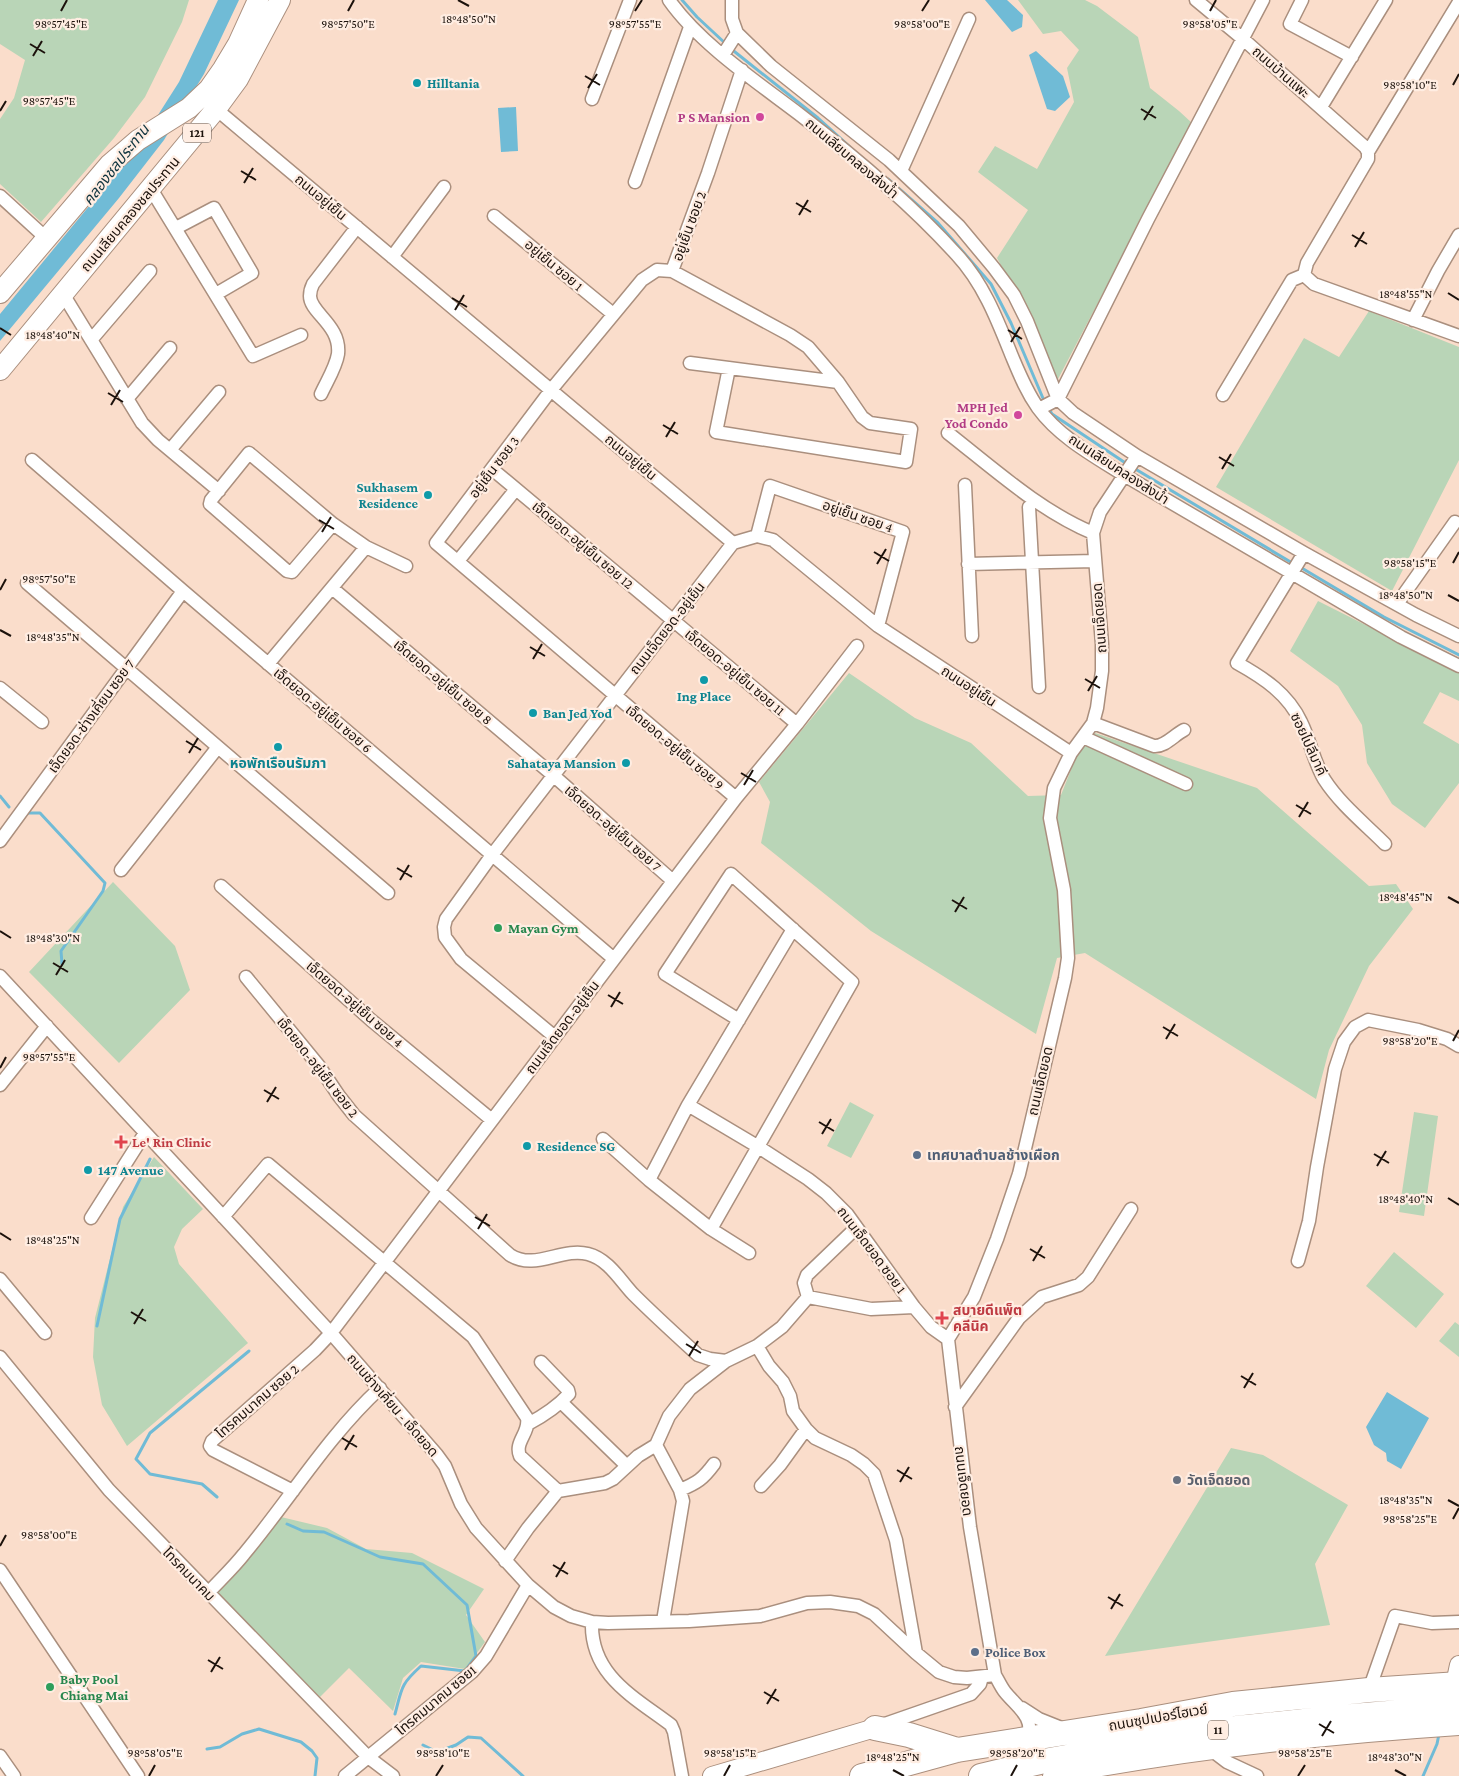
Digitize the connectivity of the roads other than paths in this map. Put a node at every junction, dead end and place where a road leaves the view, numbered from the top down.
1 (258, 0) edge
2 (280, 0) edge
3 (630, 0) edge
4 (668, 0) edge
5 (732, 0) edge
6 (1196, 0) edge
7 (1263, 0) edge
8 (1302, 0) edge
9 (1381, 2) edge
10 (1459, 2) edge
11 (970, 20) dead end
12 (690, 27) junction
13 (737, 33) junction
14 (1243, 39) junction
15 (723, 55) junction
16 (1352, 57) junction
17 (742, 70) junction
18 (592, 99) dead end
19 (208, 104) junction
20 (1322, 107) junction
21 (1368, 152) junction
22 (900, 171) junction
23 (635, 182) dead end
24 (444, 187) dead end
25 (151, 189) junction
26 (0, 196) edge
27 (494, 216) dead end
28 (357, 227) junction
29 (176, 228) junction
30 (1459, 235) edge
31 (46, 238) junction
32 (392, 257) junction
33 (150, 271) dead end
34 (672, 271) junction
35 (1304, 275) junction
36 (0, 293) edge
37 (63, 294) junction
38 (216, 294) junction
39 (613, 314) junction
40 (1413, 320) junction
41 (301, 336) dead end
42 (1459, 336) edge
43 (91, 340) junction
44 (170, 348) dead end
45 (690, 363) dead end
46 (728, 368) junction
47 (0, 370) edge
48 (838, 382) junction
49 (551, 390) junction
50 (219, 392) dead end
51 (321, 394) dead end
52 (1223, 395) dead end
53 (127, 399) junction
54 (1058, 399) junction
55 (1039, 409) junction
56 (948, 434) dead end
57 (170, 450) junction
58 (1137, 456) junction
59 (32, 460) dead end
60 (492, 469) junction
61 (1124, 475) junction
62 (965, 485) dead end
63 (516, 489) junction
64 (219, 491) junction
65 (1029, 506) dead end
66 (1455, 522) dead end
67 (333, 524) junction
68 (1093, 533) junction
69 (757, 536) junction
70 (436, 542) joint
71 (733, 543) junction
72 (366, 547) junction
73 (1304, 553) junction
74 (1095, 560) junction
75 (458, 561) junction
76 (1032, 562) junction
77 (968, 564) junction
78 (406, 566) dead end
79 (1292, 574) junction
80 (27, 583) dead end
81 (332, 588) junction
82 (183, 591) junction
83 (1397, 604) junction
84 (673, 620) junction
85 (878, 626) junction
86 (972, 636) dead end
87 (1459, 636) edge
88 (857, 646) dead end
89 (268, 664) junction
90 (1459, 666) edge
91 (126, 668) junction
92 (1038, 687) dead end
93 (0, 688) edge
94 (615, 696) junction
95 (42, 722) dead end
96 (1093, 723) junction
97 (798, 724) junction
98 (1184, 730) dead end
99 (1083, 737) junction
100 (218, 747) junction
101 (1070, 753) junction
102 (554, 776) junction
103 (1186, 784) dead end
104 (736, 798) junction
105 (0, 841) edge
106 (1385, 844) dead end
107 (492, 855) junction
108 (121, 870) dead end
109 (673, 881) junction
110 (221, 886) dead end
111 (388, 893) dead end
112 (793, 929) junction
113 (614, 959) junction
114 (0, 976) edge
115 (246, 977) dead end
116 (739, 1020) junction
117 (47, 1026) junction
118 (555, 1037) junction
119 (1459, 1046) edge
120 (0, 1084) edge
121 (688, 1105) junction
122 (492, 1120) junction
123 (145, 1133) junction
124 (603, 1139) dead end
125 (757, 1146) junction
126 (649, 1180) junction
127 (438, 1192) junction
128 (1131, 1209) dead end
129 (224, 1217) junction
130 (91, 1218) dead end
131 (856, 1228) junction
132 (711, 1229) junction
133 (749, 1253) dead end
134 (1298, 1261) dead end
135 (385, 1262) junction
136 (0, 1279) edge
137 (808, 1297) junction
138 (914, 1307) junction
139 (45, 1333) dead end
140 (331, 1333) junction
141 (948, 1339) junction
142 (757, 1346) junction
143 (0, 1357) edge
144 (726, 1361) junction
145 (542, 1362) dead end
146 (380, 1388) junction
147 (562, 1402) junction
148 (955, 1407) junction
149 (528, 1424) junction
150 (806, 1429) junction
151 (656, 1445) junction
152 (714, 1464) dead end
153 (628, 1466) junction
154 (761, 1486) dead end
155 (680, 1490) junction
156 (293, 1491) junction
157 (558, 1491) junction
158 (505, 1561) junction
159 (0, 1570) edge
160 (528, 1585) junction
161 (208, 1593) junction
162 (663, 1621) junction
163 (592, 1622) junction
164 (1459, 1622) edge
165 (916, 1653) junction
166 (988, 1676) junction
167 (1458, 1685) edge
168 (1369, 1690) junction
169 (1018, 1705) junction
170 (1459, 1726) edge
171 (875, 1728) junction
172 (1077, 1731) junction
173 (1026, 1739) junction
174 (1210, 1749) junction
175 (957, 1750) junction
176 (0, 1756) edge
177 (368, 1757) junction
178 (14, 1776) edge
179 (138, 1776) edge
180 (345, 1776) edge
181 (393, 1776) edge
182 (682, 1776) edge
183 (712, 1776) edge
184 (862, 1776) edge
185 (981, 1776) edge
186 (1052, 1776) edge
187 (1257, 1776) edge

1 - 19 main road, ถนนเลียบคลองชลประทาน / 121
2 - 19 main road, ถนนเลียบคลองชลประทาน / 121
3 - 18 street
4 - 12 street, ถนนเลียบคลองส่งน้ำ
5 - 13 street
6 - 14 street
7 - 14 street
8 - 16 street
9 - 16 street
10 - 21 street
11 - 22 street
12 - 15 street, ถนนเลียบคลองส่งน้ำ
12 - 23 street
13 - 15 street
13 - 22 street, ถนนเลียบคลองส่งน้ำ
14 - 20 street, ถนนบ้านแพะ
14 - 54 street, ถนนบ้านแพะ
15 - 17 street, ถนนเลียบคลองส่งน้ำ
16 - 20 street
17 - 34 street, อยู่เย็น ซอย 2
17 - 55 street, ถนนเลียบคลองส่งน้ำ
19 - 25 main road, ถนนเลียบคลองชลประทาน / 121
19 - 28 street, ถนนอยู่เย็น
19 - 31 main road, ถนนเลียบคลองชลประทาน / 121
20 - 21 street, ถนนบ้านแพะ
21 - 35 street
22 - 54 street, ถนนเลียบคลองส่งน้ำ
24 - 32 street
25 - 29 street
25 - 37 main road, ถนนเลียบคลองชลประทาน / 121
26 - 31 street
27 - 39 street, อยู่เย็น ซอย 1
28 - 32 street, ถนนอยู่เย็น
28 - 51 street
29 - 38 street
29 - 38 street
30 - 40 street
31 - 36 main road, ถนนเลียบคลองชลประทาน / 121
32 - 49 street, ถนนอยู่เย็น
33 - 43 street
34 - 39 street, อยู่เย็น ซอย 2
34 - 48 street
35 - 40 street
35 - 52 street
37 - 43 street
37 - 47 main road, ถนนเลียบคลองชลประทาน / 121
38 - 41 street
39 - 49 street, อยู่เย็น ซอย 2
40 - 42 street
43 - 53 street
44 - 53 street
45 - 46 street
46 - 48 street
46 - 48 street
49 - 60 street, อยู่เย็น ซอย 3
49 - 71 street, ถนนอยู่เย็น
50 - 57 street
53 - 57 street
54 - 55 street
54 - 58 street, ถนนเลียบคลองส่งน้ำ
55 - 61 street, ถนนเลียบคลองส่งน้ำ
56 - 68 street
57 - 64 street
58 - 61 street, ถนนเจ็ดยอด
58 - 73 street, ถนนเลียบคลองส่งน้ำ
59 - 82 street, เจ็ดยอด-อยู่เย็น ซอย 6
60 - 63 street, เจ็ดยอด-อยู่เย็น ซอย 12
60 - 70 street, อยู่เย็น ซอย 3
61 - 68 street, ถนนเจ็ดยอด
61 - 79 street, ถนนเลียบคลองส่งน้ำ
62 - 77 street
63 - 75 street
63 - 84 street, เจ็ดยอด-อยู่เย็น ซอย 12
64 - 67 street
64 - 67 street
65 - 76 street
66 - 83 street
67 - 72 street
68 - 74 street, ถนนเจ็ดยอด
69 - 71 street
69 - 85 street, ถนนอยู่เย็น
69 - 85 street, อยู่เย็น ซอย 4
70 - 75 street, เจ็ดยอด-อยู่เย็น ซอย 9
71 - 84 street, ถนนเจ็ดยอด-อยู่เย็น
72 - 78 street
72 - 81 street
73 - 79 street
73 - 83 street, ถนนเลียบคลองส่งน้ำ
74 - 76 street
74 - 96 street, ถนนเจ็ดยอด
75 - 94 street, เจ็ดยอด-อยู่เย็น ซอย 9
76 - 77 street
76 - 92 street
77 - 86 street
79 - 90 street, ถนนเลียบคลองส่งน้ำ
79 - 106 street, ซอยไปลีมาคี
80 - 91 street
81 - 89 street
81 - 102 street, เจ็ดยอด-อยู่เย็น ซอย 8
82 - 89 street, เจ็ดยอด-อยู่เย็น ซอย 6
82 - 91 street, เจ็ดยอด-ช่างเคี่ยน ซอย 7
83 - 87 street, ถนนเลียบคลองส่งน้ำ
84 - 94 street, ถนนเจ็ดยอด-อยู่เย็น
84 - 97 street, เจ็ดยอด-อยู่เย็น ซอย 11
85 - 101 street, ถนนอยู่เย็น
88 - 97 street, ถนนเจ็ดยอด-อยู่เย็น
89 - 107 street, เจ็ดยอด-อยู่เย็น ซอย 6
91 - 100 street
91 - 105 street, เจ็ดยอด-ช่างเคี่ยน ซอย 7
93 - 95 street
94 - 102 street, ถนนเจ็ดยอด-อยู่เย็น
94 - 104 street, เจ็ดยอด-อยู่เย็น ซอย 9
96 - 98 street
96 - 99 street, ถนนเจ็ดยอด
97 - 104 street, ถนนเจ็ดยอด-อยู่เย็น
99 - 101 street, ถนนเจ็ดยอด
99 - 103 street
100 - 108 street
100 - 111 street
101 - 141 street, ถนนเจ็ดยอด
102 - 107 street, ถนนเจ็ดยอด-อยู่เย็น
102 - 109 street, เจ็ดยอด-อยู่เย็น ซอย 7
104 - 109 street, ถนนเจ็ดยอด-อยู่เย็น
107 - 113 street, เจ็ดยอด-อยู่เย็น ซอย 6
107 - 118 street, ถนนเจ็ดยอด-อยู่เย็น
109 - 113 street, ถนนเจ็ดยอด-อยู่เย็น
110 - 122 street, เจ็ดยอด-อยู่เย็น ซอย 4
112 - 116 street
112 - 116 street
112 - 125 street
113 - 118 street, ถนนเจ็ดยอด-อยู่เย็น
114 - 117 street, ถนนช่างเคี่ยน - เจ็ดยอด
115 - 127 street, เจ็ดยอด-อยู่เย็น ซอย 2
116 - 121 street
117 - 120 street
117 - 123 street, ถนนช่างเคี่ยน - เจ็ดยอด
118 - 122 street, ถนนเจ็ดยอด-อยู่เย็น
119 - 134 street
121 - 125 street, ถนนเจ็ดยอด ซอย 1
121 - 126 street
122 - 127 street, ถนนเจ็ดยอด-อยู่เย็น
123 - 129 street, ถนนช่างเคี่ยน - เจ็ดยอด
123 - 130 street
124 - 126 street
125 - 131 street, ถนนเจ็ดยอด ซอย 1
125 - 132 street
126 - 132 street
127 - 135 street, ถนนเจ็ดยอด-อยู่เย็น
127 - 144 street, เจ็ดยอด-อยู่เย็น ซอย 2
128 - 148 street
129 - 135 street
129 - 140 street, ถนนช่างเคี่ยน - เจ็ดยอด
131 - 137 street
131 - 138 street, ถนนเจ็ดยอด ซอย 1
132 - 133 street
135 - 140 street, ถนนเจ็ดยอด-อยู่เย็น
135 - 149 street
136 - 139 street
137 - 138 street
137 - 142 street
138 - 141 street, ถนนเจ็ดยอด ซอย 1
140 - 146 street, ถนนช่างเคี่ยน - เจ็ดยอด
140 - 156 street, โทรคมนาคม ซอย 2
141 - 148 street, ถนนเจ็ดยอด
142 - 144 street
142 - 150 street
143 - 161 street, โทรคมนาคม
144 - 151 street
145 - 147 street
146 - 156 street
146 - 158 street, ถนนช่างเคี่ยน - เจ็ดยอด
147 - 149 street
147 - 153 street
148 - 166 street, ถนนเจ็ดยอด
149 - 157 street
150 - 154 street
150 - 165 street
151 - 153 street
151 - 155 street
152 - 155 street
153 - 157 street
155 - 162 street
156 - 161 street
157 - 158 street
158 - 160 street, ถนนช่างเคี่ยน - เจ็ดยอด
159 - 179 street
160 - 163 street, ถนนช่างเคี่ยน - เจ็ดยอด
160 - 177 street, โทรคมนาคม ซอย1
161 - 177 street, โทรคมนาคม
162 - 163 street, ถนนช่างเคี่ยน - เจ็ดยอด
162 - 165 street, ถนนช่างเคี่ยน - เจ็ดยอด
163 - 182 street
164 - 168 street
165 - 166 street, ถนนช่างเคี่ยน - เจ็ดยอด
166 - 169 street, ถนนเจ็ดยอด
166 - 171 street
167 - 168 highway, ถนนซุปเปอร์ไฮเวย์ / 11
167 - 185 highway, ถนนซุปเปอร์ไฮเวย์ / 11
168 - 172 highway, ถนนซุปเปอร์ไฮเวย์ / 11
169 - 172 street, ถนนเจ็ดยอด
169 - 173 street, ถนนเจ็ดยอด
170 - 174 main road
171 - 175 highway
171 - 183 main road
172 - 173 highway, ถนนซุปเปอร์ไฮเวย์ / 11
173 - 175 highway, ถนนซุปเปอร์ไฮเวย์ / 11
174 - 186 main road
174 - 187 street
175 - 184 highway, ถนนซุปเปอร์ไฮเวย์ / 11
176 - 178 street
177 - 180 street, โทรคมนาคม ซอย1
177 - 181 street, โทรคมนาคม

